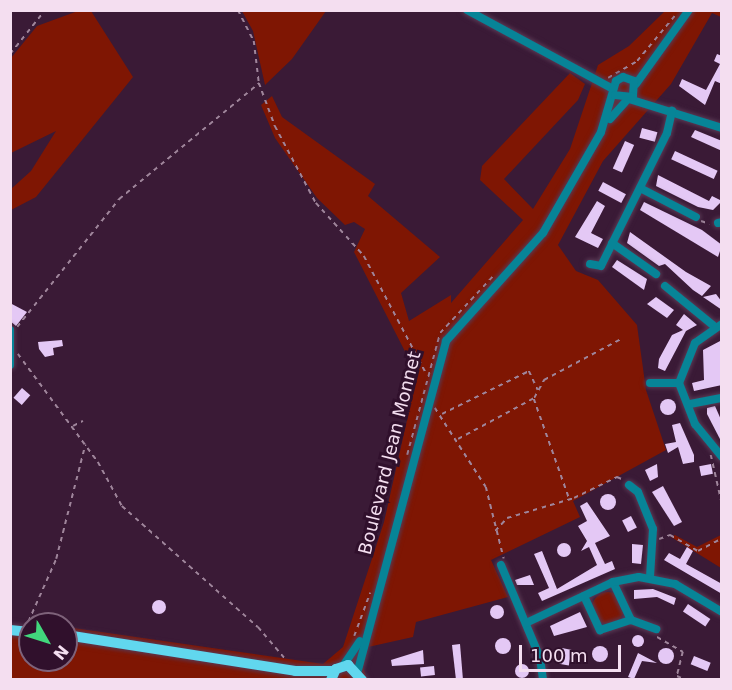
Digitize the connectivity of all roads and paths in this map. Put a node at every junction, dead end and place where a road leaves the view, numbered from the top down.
1 (45, 10) edge
2 (238, 10) edge
3 (467, 10) edge
4 (679, 10) edge
5 (689, 10) edge
6 (10, 54) edge
7 (651, 58) junction
8 (622, 78) junction
9 (260, 83) junction
10 (609, 85) junction
11 (636, 86) junction
12 (628, 99) junction
13 (659, 107) junction
14 (672, 111) junction
15 (722, 128) edge
16 (601, 132) junction
17 (640, 188) junction
18 (696, 217) joint
19 (720, 222) edge
20 (612, 243) junction
21 (590, 264) dead end
22 (500, 270) dead end
23 (657, 274) dead end
24 (665, 286) dead end
25 (718, 325) edge
26 (11, 331) edge
27 (622, 338) dead end
28 (14, 350) junction
29 (10, 365) edge
30 (426, 374) junction
31 (650, 383) dead end
32 (679, 383) junction
33 (538, 390) junction
34 (534, 398) junction
35 (722, 398) edge
36 (424, 401) junction
37 (690, 404) junction
38 (441, 415) junction
39 (83, 421) dead end
40 (72, 426) junction
41 (458, 439) junction
42 (85, 444) junction
43 (718, 454) edge
44 (405, 466) dead end
45 (629, 485) joint
46 (569, 498) junction
47 (722, 504) edge
48 (495, 532) junction
49 (722, 538) edge
50 (653, 541) junction
51 (501, 565) joint
52 (650, 577) junction
53 (613, 582) junction
54 (371, 590) dead end
55 (584, 596) junction
56 (35, 612) edge
57 (722, 612) edge
58 (631, 620) junction
59 (526, 623) junction
60 (656, 629) joint
61 (366, 630) junction
62 (78, 637) edge
63 (352, 639) dead end
64 (295, 671) junction
65 (336, 672) edge
66 (362, 677) edge
67 (317, 680) edge
68 (543, 680) edge
69 (686, 680) edge

1 - 6 path
2 - 9 path
3 - 10 street
4 - 10 path
5 - 7 street
7 - 8 street
7 - 11 street
8 - 10 street, Boulevard Jean Monnet
8 - 11 street
9 - 26 path
9 - 30 path
10 - 12 street
10 - 16 street, Boulevard Jean Monnet
11 - 12 street, Boulevard Jean Monnet
11 - 13 street
12 - 13 street
12 - 16 street, Boulevard Jean Monnet
13 - 14 street
14 - 15 street
14 - 17 street
16 - 36 street, Boulevard Jean Monnet
17 - 18 street
17 - 20 street
18 - 19 path
20 - 21 street
20 - 23 street
22 - 30 path, Boulevard Jean Monnet
24 - 25 street
25 - 32 street
26 - 28 street
27 - 33 path
28 - 29 street
28 - 40 path
30 - 36 path, Boulevard Jean Monnet
31 - 32 street
32 - 37 street
33 - 34 path
33 - 38 path
34 - 41 path
34 - 46 path
35 - 37 street
36 - 38 path
36 - 44 path, Boulevard Jean Monnet
36 - 61 street, Boulevard Jean Monnet
37 - 43 street
38 - 41 path
39 - 40 path
40 - 42 path
41 - 48 path
42 - 56 path
42 - 64 path
43 - 47 path
45 - 46 path
45 - 50 street
46 - 48 path
48 - 51 path
49 - 50 path
50 - 52 street
51 - 59 street
52 - 53 street
52 - 57 street
53 - 55 street
53 - 58 street
54 - 63 path
55 - 58 street
55 - 59 street
58 - 60 street
59 - 68 street
60 - 69 path
61 - 65 street, Boulevard Jean Monnet
61 - 66 street, Boulevard Jean Monnet
62 - 64 main road
64 - 65 main road
64 - 67 main road
65 - 66 main road

